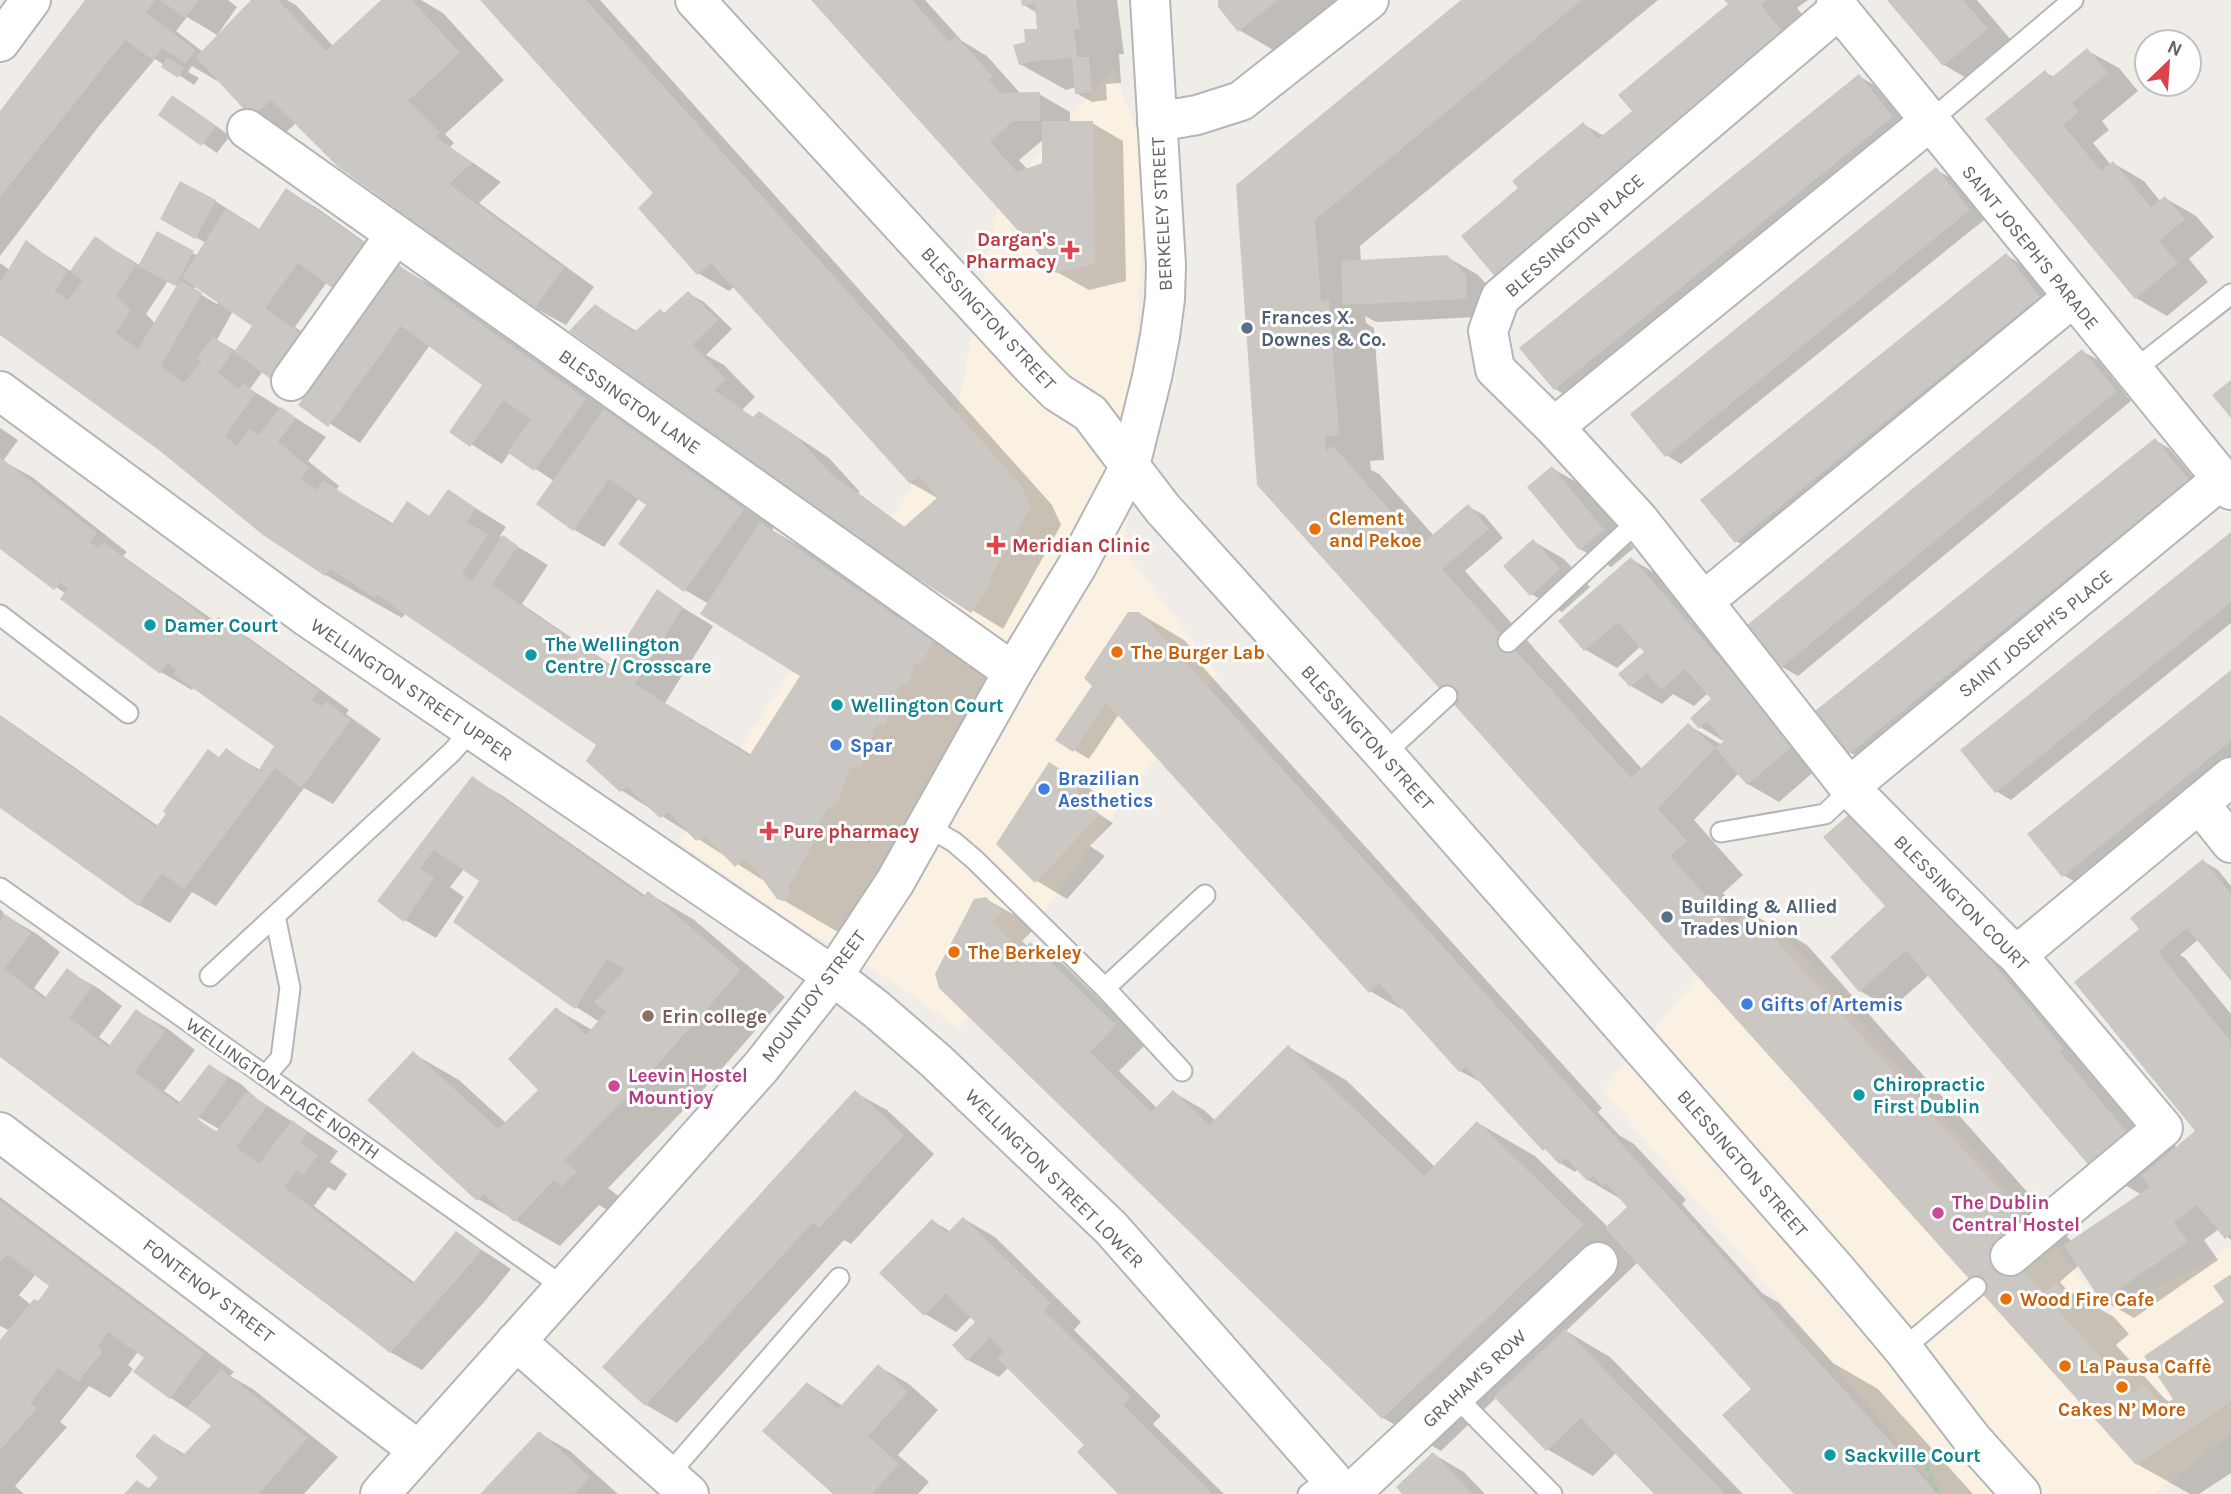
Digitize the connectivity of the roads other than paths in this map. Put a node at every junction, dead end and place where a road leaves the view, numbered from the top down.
1 (695, 0) edge
2 (1150, 0) edge
3 (1369, 0) edge
4 (2073, 0) edge
5 (1837, 5) edge
6 (1157, 122) junction
7 (1929, 122) junction
8 (247, 129) dead end
9 (395, 235) junction
10 (2231, 294) edge
11 (2073, 298) junction
12 (2133, 371) junction
13 (291, 380) dead end
14 (2, 397) edge
15 (1554, 427) junction
16 (1130, 466) junction
17 (2227, 485) edge
18 (1639, 520) junction
19 (1704, 601) junction
20 (0, 615) edge
21 (1508, 642) dead end
22 (1013, 671) junction
23 (1447, 696) dead end
24 (128, 713) dead end
25 (471, 729) junction
26 (1384, 754) junction
27 (2231, 777) edge
28 (1849, 787) junction
29 (2199, 803) junction
30 (926, 826) junction
31 (1721, 832) dead end
32 (2231, 843) edge
33 (0, 888) edge
34 (1205, 895) dead end
35 (275, 916) junction
36 (2017, 955) junction
37 (210, 976) dead end
38 (833, 976) junction
39 (1105, 988) junction
40 (1182, 1071) dead end
41 (267, 1075) junction
42 (0, 1132) edge
43 (2010, 1256) dead end
44 (1598, 1262) dead end
45 (839, 1278) dead end
46 (565, 1287) junction
47 (1976, 1287) dead end
48 (516, 1342) junction
49 (1903, 1349) junction
50 (1455, 1396) junction
51 (418, 1450) junction
52 (679, 1484) edge
53 (1333, 1490) edge
54 (380, 1494) edge
55 (1552, 1494) edge
56 (2021, 1494) edge

1 - 16 street, BLESSINGTON STREET
2 - 6 street, BERKELEY STREET
3 - 6 street
4 - 7 lane
5 - 7 street, SAINT JOSEPH'S PARADE
5 - 15 street, BLESSINGTON PLACE
6 - 16 street, BERKELEY STREET
7 - 11 street, SAINT JOSEPH'S PARADE
7 - 15 street
8 - 9 street, BLESSINGTON LANE
9 - 13 street
9 - 22 street, BLESSINGTON LANE
10 - 12 lane
11 - 12 street, SAINT JOSEPH'S PARADE
11 - 19 street
12 - 17 street, SAINT JOSEPH'S PARADE
14 - 25 street, WELLINGTON STREET UPPER
15 - 18 street, BLESSINGTON PLACE
16 - 22 street, MOUNTJOY STREET
16 - 26 street, BLESSINGTON STREET
17 - 28 street, SAINT JOSEPH'S PLACE
18 - 19 street, BLESSINGTON COURT
18 - 21 lane
19 - 28 street, BLESSINGTON COURT
20 - 24 lane
22 - 30 street, MOUNTJOY STREET
23 - 26 lane
25 - 35 lane
25 - 38 street, WELLINGTON STREET UPPER
26 - 49 street, BLESSINGTON STREET
27 - 29 street
28 - 31 lane
28 - 36 street, BLESSINGTON COURT
29 - 32 street
29 - 36 street
30 - 38 street, MOUNTJOY STREET
30 - 39 lane
33 - 41 lane, WELLINGTON PLACE NORTH
34 - 39 lane
35 - 37 lane
35 - 41 lane
36 - 43 street, BLESSINGTON COURT
38 - 46 street, MOUNTJOY STREET
38 - 53 street, WELLINGTON STREET LOWER
39 - 40 lane
41 - 46 lane, WELLINGTON PLACE NORTH
42 - 51 street, FONTENOY STREET
44 - 50 street, GRAHAM'S ROW
45 - 52 lane
46 - 48 street, MOUNTJOY STREET
47 - 49 lane
48 - 51 street, MOUNTJOY STREET
48 - 52 street
49 - 56 street, BLESSINGTON STREET
50 - 53 street, GRAHAM'S ROW
50 - 55 lane
51 - 54 street, MOUNTJOY STREET

